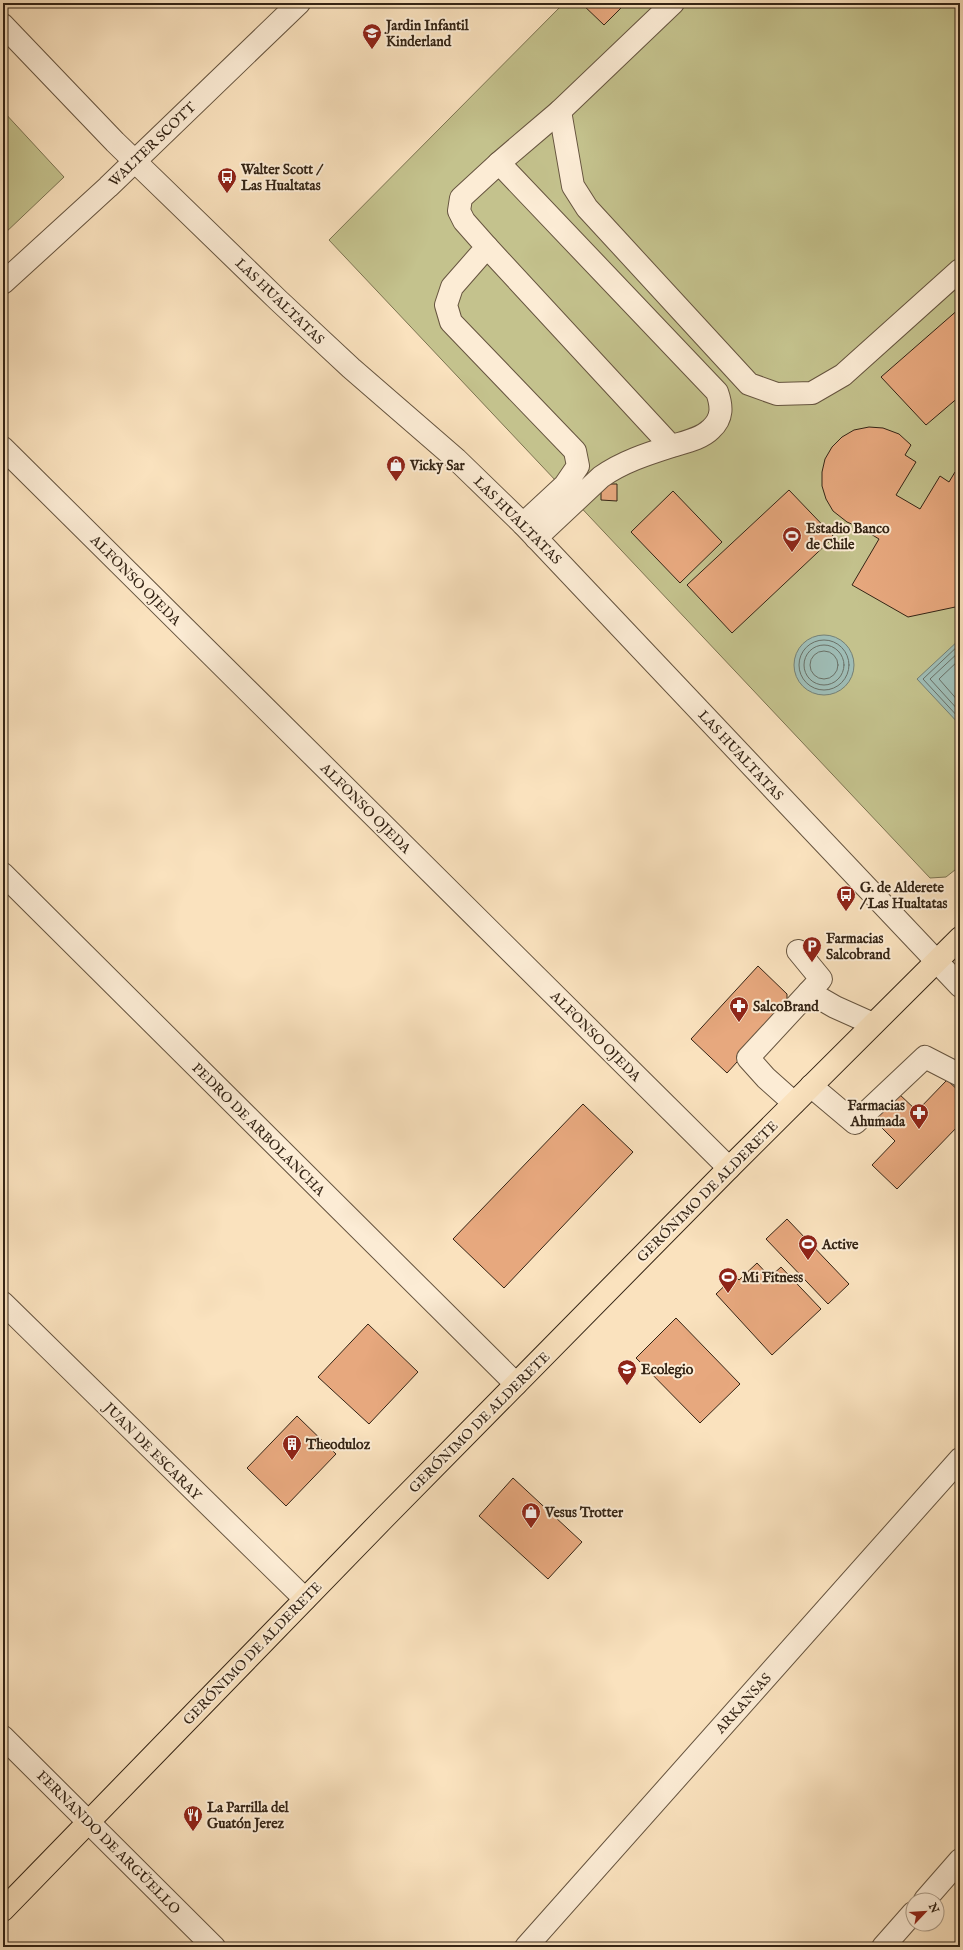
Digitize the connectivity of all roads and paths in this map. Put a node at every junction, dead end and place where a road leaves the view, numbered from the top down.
1 (299, 3) edge
2 (673, 3) edge
3 (3, 25) edge
4 (560, 112) junction
5 (135, 161) junction
6 (499, 163) junction
7 (487, 247) junction
8 (960, 270) edge
9 (3, 283) edge
10 (671, 446) junction
11 (3, 448) edge
12 (530, 531) junction
13 (3, 874) edge
14 (960, 938) edge
15 (798, 951) dead end
16 (936, 961) junction
17 (960, 986) edge
18 (809, 992) junction
19 (873, 1024) junction
20 (960, 1076) edge
21 (811, 1086) junction
22 (794, 1103) junction
23 (729, 1168) junction
24 (3, 1303) edge
25 (516, 1384) junction
26 (960, 1459) edge
27 (305, 1599) junction
28 (3, 1737) edge
29 (89, 1821) junction
30 (960, 1860) edge
31 (932, 1892) edge
32 (3, 1910) edge
33 (905, 1922) edge
34 (214, 1947) edge
35 (526, 1947) edge
36 (883, 1947) edge

1 - 5 street, WALTER SCOTT
2 - 4 street
3 - 5 street, LAS HUALTATAS
4 - 6 street
4 - 8 street
5 - 9 street, WALTER SCOTT
5 - 12 street, LAS HUALTATAS
6 - 7 street
6 - 10 street
7 - 10 street
7 - 12 street
10 - 12 street
11 - 23 street, ALFONSO OJEDA
12 - 16 street, LAS HUALTATAS
13 - 25 street, PEDRO DE ARBOLANCHA
14 - 16 main road, GERÓNIMO DE ALDERETE
15 - 18 street
16 - 17 street, LAS HUALTATAS
16 - 19 main road, GERÓNIMO DE ALDERETE
18 - 19 street
18 - 22 street
19 - 21 main road, GERÓNIMO DE ALDERETE
20 - 21 street
21 - 22 main road, GERÓNIMO DE ALDERETE
22 - 23 main road, GERÓNIMO DE ALDERETE
23 - 25 main road, GERÓNIMO DE ALDERETE
24 - 27 street, JUAN DE ESCARAY
25 - 27 main road, GERÓNIMO DE ALDERETE
26 - 35 street, ARKANSAS
27 - 29 main road, GERÓNIMO DE ALDERETE
28 - 29 street, FERNANDO DE ARGÜELLO
29 - 32 main road, GERÓNIMO DE ALDERETE
29 - 34 street, FERNANDO DE ARGÜELLO
30 - 31 street
33 - 36 street

